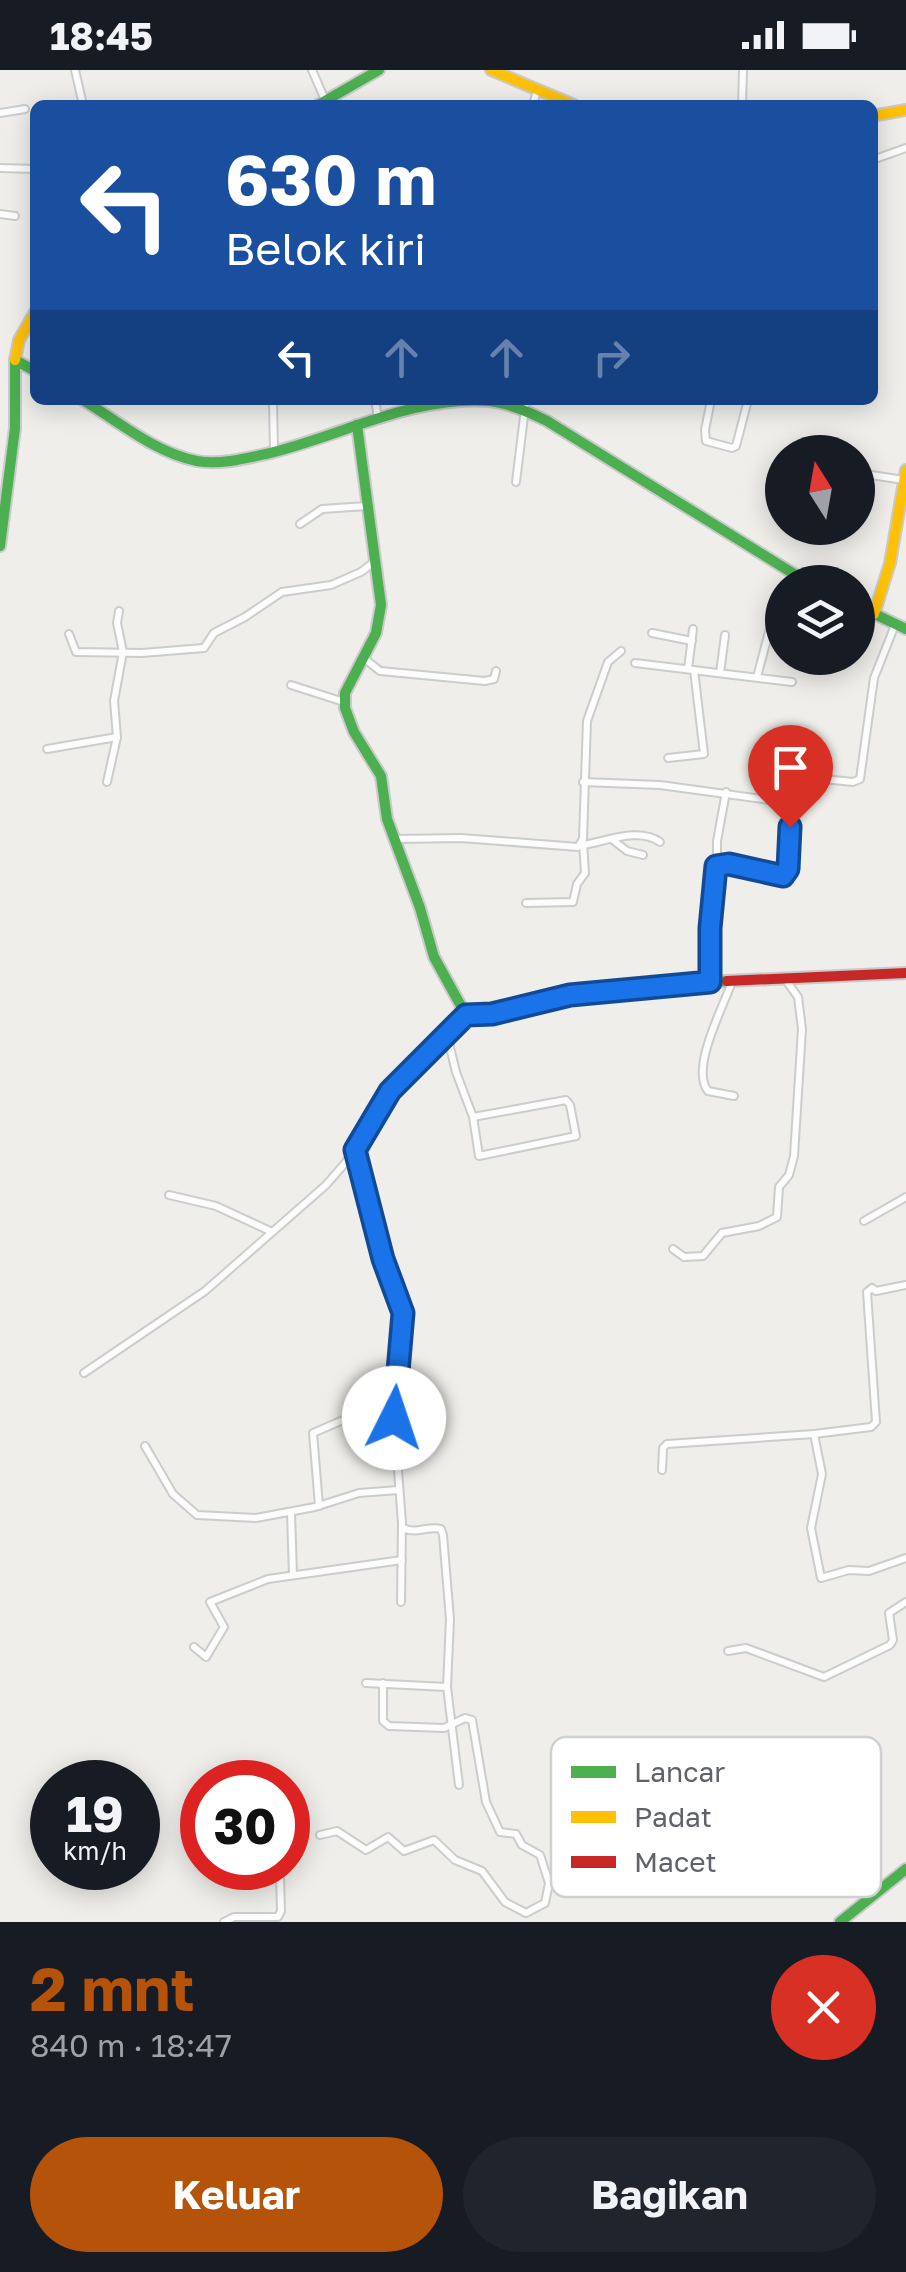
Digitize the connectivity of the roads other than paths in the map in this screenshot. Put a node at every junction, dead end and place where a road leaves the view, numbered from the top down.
1 (75, 70) edge
2 (312, 70) edge
3 (379, 70) edge
4 (490, 70) edge
5 (743, 70) edge
6 (537, 89) junction
7 (81, 100) edge
8 (321, 100) edge
9 (326, 100) edge
10 (535, 100) edge
11 (562, 100) edge
12 (742, 100) edge
13 (25, 109) dead end
14 (906, 110) edge
15 (0, 114) edge
16 (878, 115) edge
17 (906, 148) edge
18 (878, 158) edge
19 (0, 168) edge
20 (30, 170) edge
21 (0, 214) edge
22 (16, 216) dead end
23 (30, 321) edge
24 (15, 360) junction
25 (30, 368) edge
26 (91, 405) edge
27 (273, 405) edge
28 (376, 405) edge
29 (438, 405) edge
30 (525, 405) edge
31 (711, 405) edge
32 (747, 405) edge
33 (378, 420) junction
34 (357, 425) junction
35 (274, 451) junction
36 (875, 473) edge
37 (905, 475) edge
38 (516, 482) dead end
39 (367, 506) junction
40 (300, 524) dead end
41 (0, 546) edge
42 (374, 562) junction
43 (771, 565) edge
44 (119, 611) dead end
45 (875, 611) edge
46 (875, 614) edge
47 (900, 627) edge
48 (694, 630) dead end
49 (652, 633) dead end
50 (69, 634) dead end
51 (725, 635) dead end
52 (692, 641) junction
53 (765, 646) edge
54 (621, 651) dead end
55 (122, 652) junction
56 (365, 659) junction
57 (635, 663) dead end
58 (496, 670) dead end
59 (691, 670) junction
60 (720, 673) junction
61 (756, 678) junction
62 (792, 682) dead end
63 (291, 685) dead end
64 (344, 702) junction
65 (117, 737) junction
66 (47, 749) dead end
67 (668, 758) dead end
68 (107, 782) dead end
69 (584, 782) junction
70 (726, 792) junction
71 (791, 802) junction
72 (394, 839) junction
73 (612, 840) junction
74 (660, 842) dead end
75 (583, 843) junction
76 (643, 854) dead end
77 (716, 866) junction
78 (526, 903) dead end
79 (906, 973) edge
80 (785, 978) junction
81 (732, 981) junction
82 (710, 982) junction
83 (466, 1015) junction
84 (447, 1034) junction
85 (734, 1096) dead end
86 (473, 1116) junction
87 (355, 1150) junction
88 (169, 1196) dead end
89 (906, 1197) edge
90 (864, 1221) dead end
91 (270, 1231) junction
92 (673, 1250) dead end
93 (906, 1285) edge
94 (84, 1374) dead end
95 (394, 1398) junction
96 (814, 1434) junction
97 (145, 1446) dead end
98 (662, 1470) dead end
99 (398, 1490) junction
100 (320, 1506) junction
101 (291, 1513) junction
102 (402, 1527) junction
103 (906, 1558) edge
104 (402, 1560) junction
105 (293, 1575) junction
106 (401, 1602) dead end
107 (906, 1602) edge
108 (194, 1646) dead end
109 (728, 1651) dead end
110 (366, 1682) dead end
111 (383, 1683) junction
112 (447, 1687) junction
113 (450, 1725) junction
114 (459, 1785) dead end
115 (320, 1834) dead end
116 (906, 1869) edge
117 (881, 1889) edge
118 (280, 1890) edge
119 (871, 1897) edge
120 (525, 1918) edge
121 (224, 1922) edge
122 (840, 1922) edge

1 - 7 street
2 - 8 street
3 - 9 street
4 - 6 street
5 - 12 street
6 - 10 street
6 - 11 street
13 - 15 street
14 - 16 street
17 - 18 street
19 - 20 street
21 - 22 street
23 - 24 street
24 - 25 street
24 - 41 street
26 - 35 street
27 - 35 street
28 - 33 street
29 - 33 street
30 - 38 street
30 - 43 street
31 - 32 street
33 - 34 street
34 - 35 street
34 - 39 street
36 - 37 street
37 - 45 street
39 - 40 street
39 - 42 street
42 - 55 street
42 - 56 street
44 - 55 street
46 - 47 street
47 - 71 street
48 - 52 street
49 - 52 street
50 - 55 street
51 - 60 street
52 - 59 street
53 - 61 street
54 - 69 street
55 - 65 street
56 - 58 street
56 - 64 street
57 - 59 street
59 - 60 street
59 - 67 street
60 - 61 street
61 - 62 street
63 - 64 street
64 - 72 street
65 - 66 street
65 - 68 street
69 - 70 street
69 - 75 street
70 - 71 street
70 - 77 street
71 - 77 street
72 - 75 street
72 - 83 street
73 - 74 street
73 - 75 street
73 - 76 street
75 - 78 street
77 - 82 street
79 - 80 street
80 - 81 street
80 - 92 street
81 - 82 street
81 - 85 street
82 - 83 street
83 - 84 street
84 - 86 street
84 - 87 street
86 - 86 street
87 - 91 street
87 - 95 street
88 - 91 street
89 - 90 street
91 - 94 street
93 - 96 street
95 - 99 street
95 - 100 street
96 - 98 street
96 - 103 street
97 - 101 street
99 - 100 street
99 - 102 street
100 - 101 street
101 - 105 street
102 - 104 street
102 - 112 street
104 - 105 street
104 - 106 street
105 - 108 street
107 - 109 street
110 - 111 street
111 - 112 street
111 - 113 street
112 - 113 street
113 - 114 street
113 - 120 street
115 - 120 street
116 - 117 street
118 - 121 street
119 - 122 street

